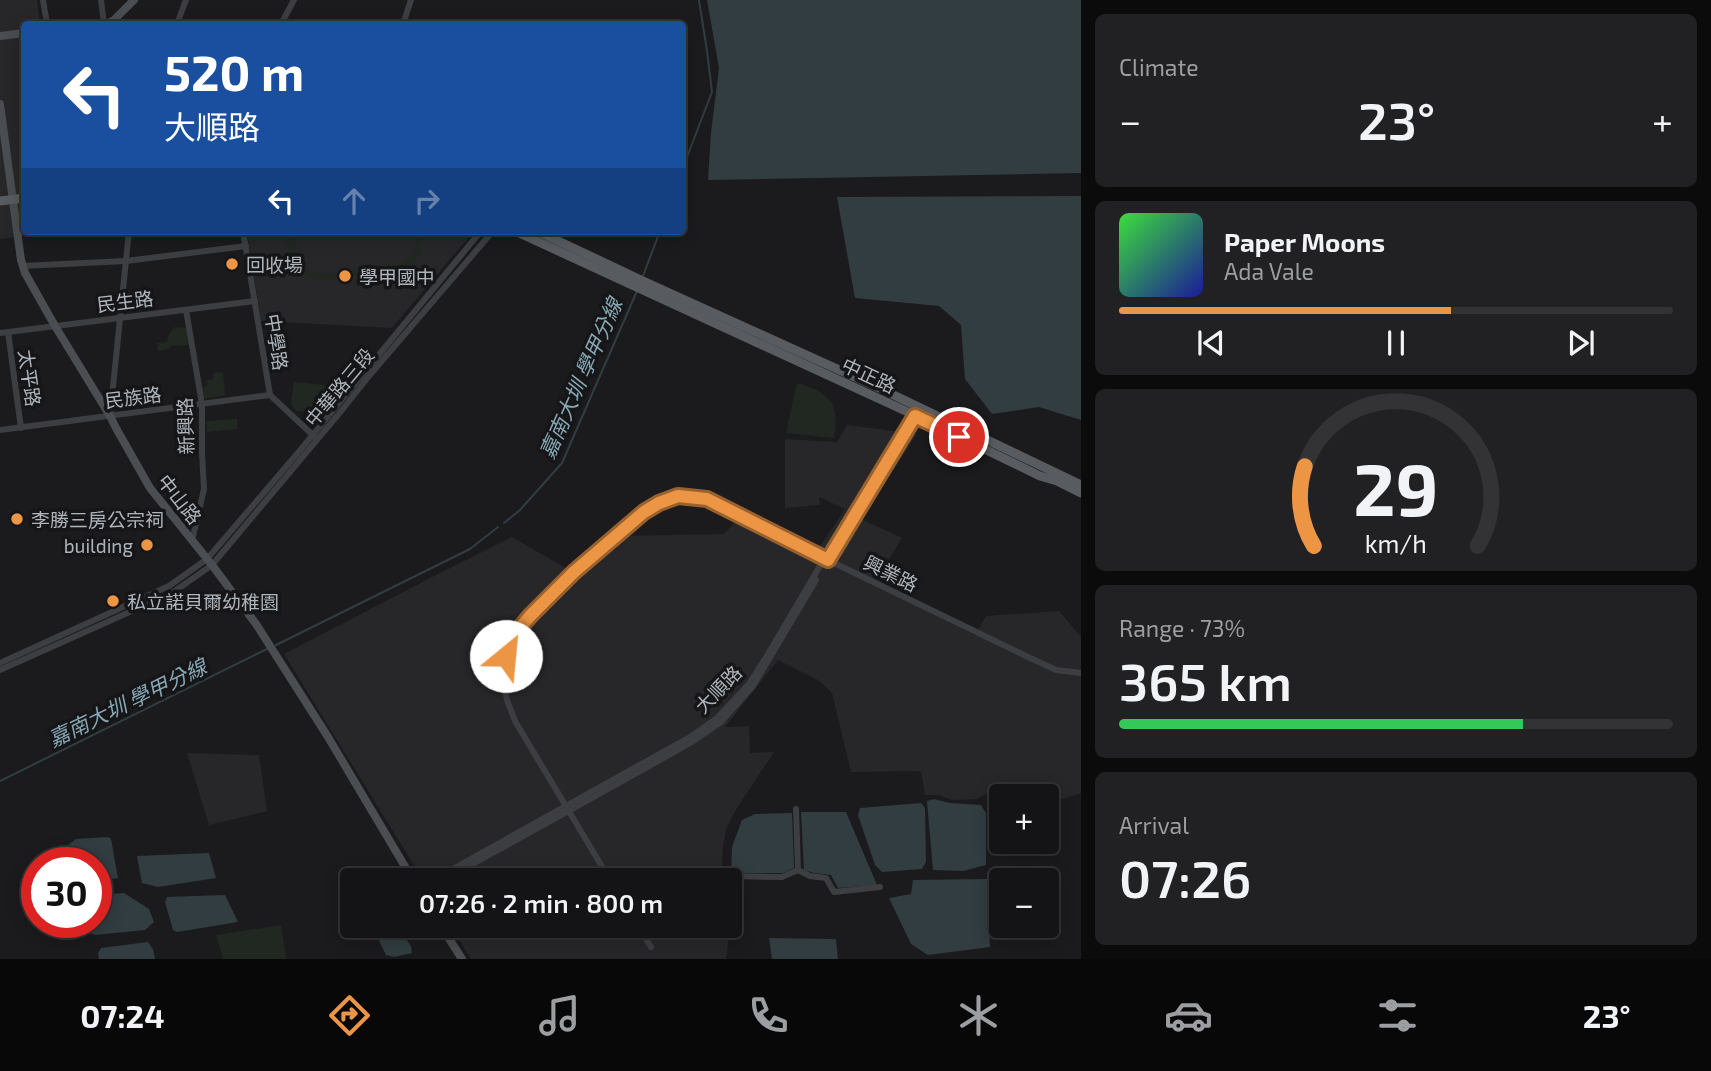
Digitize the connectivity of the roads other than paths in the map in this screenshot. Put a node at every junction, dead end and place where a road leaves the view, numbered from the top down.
1 (43, 0) edge
2 (100, 0) edge
3 (134, 0) edge
4 (186, 0) edge
5 (294, 0) edge
6 (411, 0) edge
7 (46, 21) edge
8 (104, 21) edge
9 (112, 21) edge
10 (178, 21) edge
11 (283, 21) edge
12 (404, 21) edge
13 (21, 33) edge
14 (0, 36) edge
15 (0, 104) edge
16 (21, 198) edge
17 (12, 199) junction
18 (0, 201) edge
19 (129, 235) edge
20 (244, 235) edge
21 (478, 235) edge
22 (490, 235) edge
23 (524, 235) edge
24 (545, 235) edge
25 (246, 246) junction
26 (126, 261) junction
27 (22, 266) junction
28 (639, 284) junction
29 (255, 301) junction
30 (186, 310) junction
31 (120, 318) junction
32 (55, 326) junction
33 (8, 332) junction
34 (0, 333) edge
35 (270, 396) junction
36 (202, 404) junction
37 (915, 411) junction
38 (110, 416) junction
39 (21, 428) junction
40 (0, 430) edge
41 (315, 437) junction
42 (983, 443) junction
43 (1081, 485) edge
44 (1081, 493) edge
45 (192, 541) junction
46 (826, 559) junction
47 (209, 562) junction
48 (0, 663) edge
49 (0, 670) edge
50 (1081, 673) edge
51 (566, 808) junction
52 (796, 809) dead end
53 (407, 868) edge
54 (455, 868) edge
55 (464, 868) edge
56 (603, 868) edge
57 (798, 870) junction
58 (742, 876) edge
59 (880, 887) dead end
60 (448, 938) edge
61 (645, 938) edge
62 (651, 947) dead end
63 (461, 959) edge

1 - 7 street
2 - 8 street
3 - 9 main road
4 - 10 street
5 - 11 street
6 - 12 street
13 - 14 main road
15 - 17 main road, 中山路
16 - 17 main road
17 - 18 main road
17 - 27 main road, 中山路
19 - 26 street
20 - 25 street, 中學路
21 - 41 street, 中華路三段
22 - 41 street, 中華路三段
23 - 28 main road, 中正路
24 - 28 main road, 中正路
25 - 26 street
25 - 29 street, 中學路
26 - 27 street
26 - 31 street
27 - 32 main road, 中山路
28 - 37 main road, 中正路
29 - 30 street, 民生路
29 - 35 street, 中學路
30 - 31 street, 民生路
30 - 36 street, 新興路
31 - 32 street, 民生路
31 - 38 street
32 - 33 street, 民生路
32 - 38 main road, 中山路
33 - 34 street, 民生路
33 - 39 street, 太平路
35 - 36 street, 民族路
35 - 41 street, 中學路
36 - 38 street, 民族路
36 - 45 street, 新興路
37 - 42 main road, 中正路
37 - 46 street, 大順路
38 - 39 street, 民族路
38 - 45 main road, 中山路
39 - 40 street, 民族路
41 - 47 street, 中華路三段
42 - 43 main road, 中正路
42 - 44 main road, 中正路
45 - 47 main road, 中山路
46 - 50 street, 興業路
46 - 51 street, 大順路
46 - 51 street, 興業路
47 - 48 street
47 - 49 street
47 - 53 main road, 中山路
51 - 54 street, 大順路
51 - 55 street, 大順路
51 - 56 street, 興業路
52 - 57 street
57 - 58 street
57 - 59 street
60 - 63 main road
61 - 62 street

